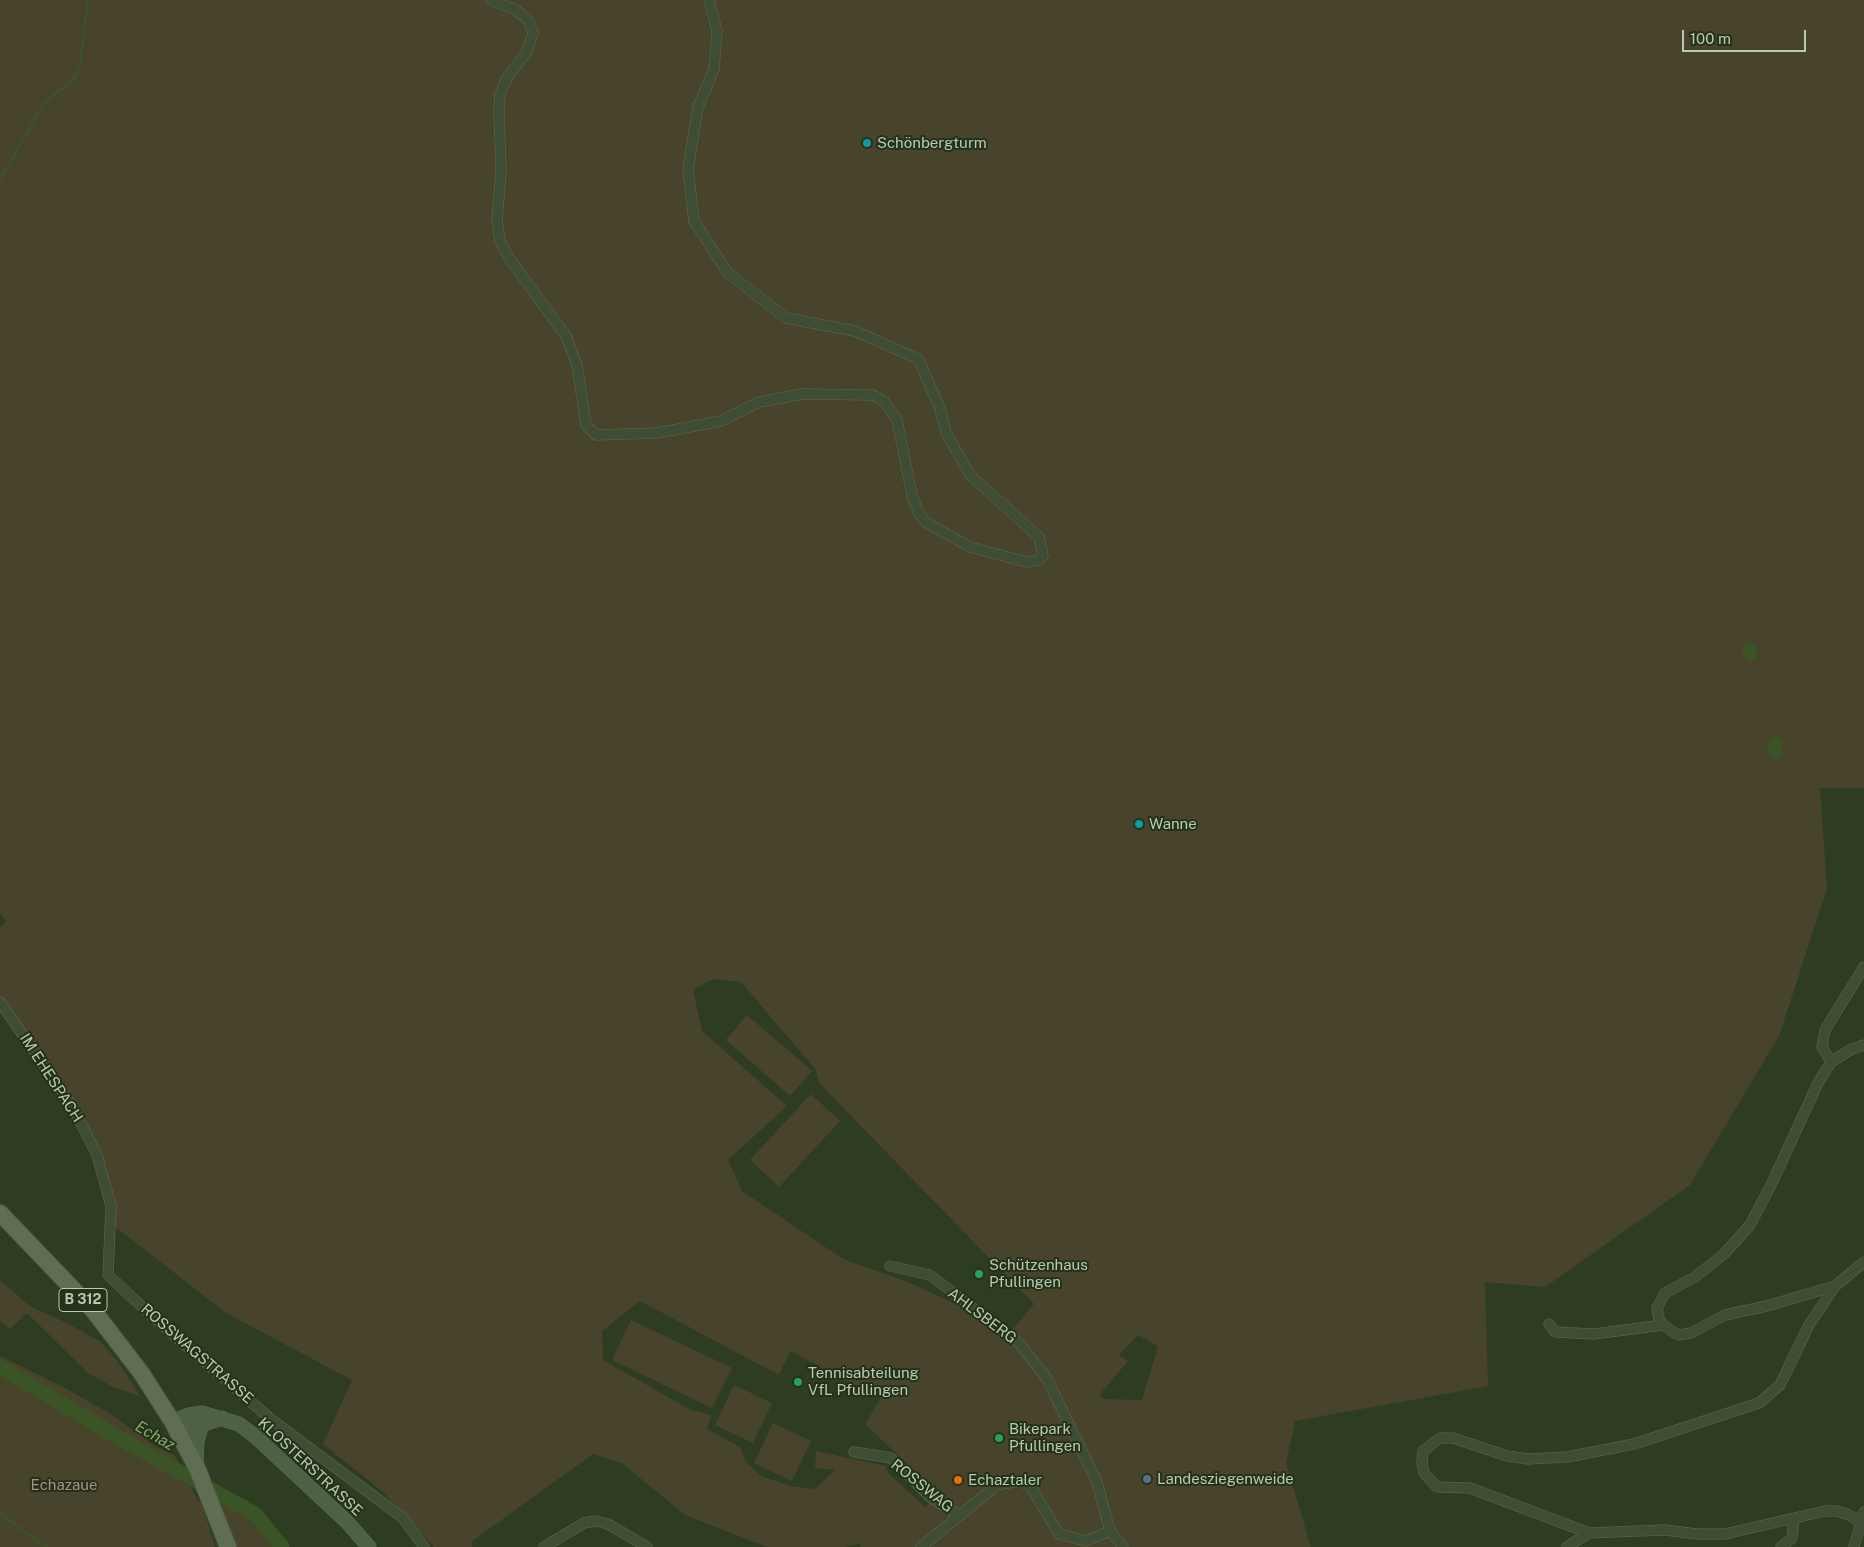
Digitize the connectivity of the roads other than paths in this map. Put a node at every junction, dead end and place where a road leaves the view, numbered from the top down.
1 (491, 0) edge
2 (709, 0) edge
3 (1864, 967) edge
4 (0, 1002) edge
5 (1864, 1045) edge
6 (1831, 1062) junction
7 (0, 1213) edge
8 (1864, 1262) edge
9 (890, 1266) dead end
10 (108, 1275) joint
11 (1835, 1286) junction
12 (1549, 1324) dead end
13 (1664, 1325) junction
14 (223, 1418) junction
15 (272, 1420) junction
16 (202, 1424) junction
17 (175, 1427) junction
18 (256, 1437) junction
19 (854, 1452) dead end
20 (198, 1472) junction
21 (960, 1516) junction
22 (1863, 1516) edge
23 (1794, 1519) junction
24 (1110, 1531) junction
25 (1589, 1534) junction
26 (225, 1540) edge
27 (369, 1547) edge
28 (424, 1547) edge
29 (544, 1547) edge
30 (647, 1547) edge
31 (921, 1547) edge
32 (1123, 1547) edge
33 (1567, 1547) edge
34 (1781, 1547) edge
35 (1854, 1547) edge

1 - 2 street
3 - 6 street
4 - 10 street, IM EHESPACH
5 - 6 street
6 - 13 street
7 - 17 main road, B 312
8 - 11 street
9 - 24 street, AHLSBERG
10 - 15 street, ROSSWAGSTRASSE
11 - 13 street
11 - 25 street
12 - 13 street
14 - 16 main road
14 - 17 main road, KLOSTERSTRASSE
14 - 18 main road, KLOSTERSTRASSE
15 - 18 street
15 - 28 street, ROSSWAGSTRASSE
16 - 17 main road
16 - 20 main road
17 - 20 main road, B 312
18 - 27 main road, KLOSTERSTRASSE
19 - 21 street, ROSSWAG
20 - 26 main road, B 312
21 - 24 street
21 - 31 street
22 - 23 street
22 - 35 street
23 - 25 street
23 - 34 street
24 - 32 street
25 - 33 street
29 - 30 street

